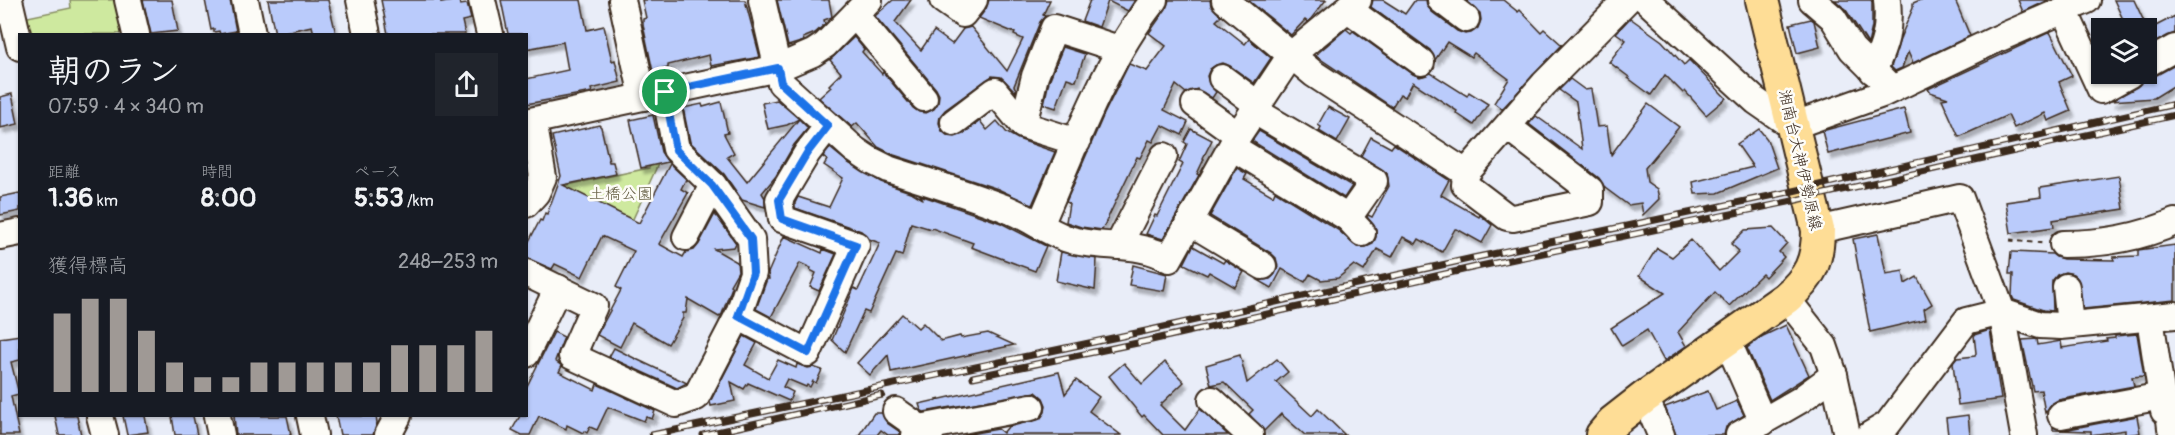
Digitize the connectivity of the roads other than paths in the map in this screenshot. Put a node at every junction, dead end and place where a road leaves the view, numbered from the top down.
1 (9, 0) edge
2 (128, 0) edge
3 (245, 0) edge
4 (360, 0) edge
5 (482, 0) edge
6 (622, 0) edge
7 (762, 0) edge
8 (943, 0) edge
9 (974, 0) edge
10 (1154, 0) edge
11 (1225, 0) edge
12 (1441, 0) edge
13 (1627, 0) edge
14 (1646, 0) edge
15 (1762, 0) edge
16 (1812, 0) edge
17 (1887, 0) edge
18 (1353, 5) edge
19 (2076, 5) edge
20 (862, 7) edge
21 (1466, 20) dead end
22 (136, 33) edge
23 (252, 33) edge
24 (367, 33) edge
25 (490, 33) edge
26 (18, 38) edge
27 (2175, 48) edge
28 (1119, 49) junction
29 (1291, 55) junction
30 (2091, 56) edge
31 (2157, 58) edge
32 (1420, 62) dead end
33 (778, 68) junction
34 (1873, 71) junction
35 (1222, 78) dead end
36 (2099, 84) edge
37 (2112, 84) edge
38 (1892, 89) junction
39 (654, 94) junction
40 (924, 98) dead end
41 (1195, 104) dead end
42 (1255, 107) junction
43 (530, 122) edge
44 (954, 122) dead end
45 (1023, 125) junction
46 (828, 126) junction
47 (1792, 126) junction
48 (1508, 127) junction
49 (1235, 141) junction
50 (1077, 142) junction
51 (1164, 156) dead end
52 (1466, 173) junction
53 (712, 185) junction
54 (528, 202) edge
55 (1190, 222) junction
56 (2175, 222) edge
57 (1040, 225) junction
58 (1818, 230) junction
59 (18, 232) edge
60 (0, 236) edge
61 (685, 236) dead end
62 (2063, 244) road end
63 (1118, 246) junction
64 (1263, 266) dead end
65 (528, 274) edge
66 (2066, 287) dead end
67 (558, 288) junction
68 (1786, 298) junction
69 (2002, 312) junction
70 (2175, 315) edge
71 (738, 316) junction
72 (2150, 318) junction
73 (2070, 325) junction
74 (1727, 339) junction
75 (528, 350) edge
76 (1833, 375) junction
77 (1646, 397) junction
78 (1212, 400) dead end
79 (1031, 407) dead end
80 (896, 411) dead end
81 (2169, 411) edge
82 (2061, 415) dead end
83 (100, 417) edge
84 (217, 417) edge
85 (310, 417) edge
86 (397, 417) edge
87 (1763, 422) junction
88 (922, 433) edge
89 (105, 435) edge
90 (221, 435) edge
91 (314, 435) edge
92 (388, 435) edge
93 (1250, 435) edge
94 (1602, 435) edge
95 (1661, 435) edge
96 (1739, 435) edge
97 (1847, 435) edge
98 (1870, 435) edge
99 (2024, 435) edge

1 - 26 street
2 - 22 street
3 - 23 street
4 - 24 street
5 - 25 street
6 - 39 street
7 - 33 street
8 - 9 street
10 - 28 street
11 - 29 street
12 - 21 street
13 - 48 street
14 - 47 street
15 - 47 main road, 湘南台大神伊勢原線
16 - 34 street
17 - 34 street
18 - 29 street
18 - 32 street
19 - 30 street
19 - 38 street
20 - 33 street
20 - 40 street
27 - 31 street
28 - 45 street
28 - 50 street
29 - 42 street
29 - 52 street
33 - 39 street
33 - 46 street
34 - 38 street
35 - 42 street
36 - 37 street
38 - 47 street
39 - 43 street
39 - 53 street
41 - 49 street
42 - 49 street
42 - 49 street
43 - 54 street
44 - 45 street
45 - 50 street
46 - 57 street
46 - 71 street
47 - 58 main road, 湘南台大神伊勢原線
48 - 52 street
48 - 52 street
49 - 55 street
50 - 57 street
51 - 63 street
53 - 61 street
53 - 71 street
55 - 63 street
55 - 64 street
56 - 62 street
57 - 63 street
58 - 68 main road, 湘南台大神伊勢原線
58 - 69 street
59 - 60 street
65 - 67 street
66 - 73 street
67 - 71 street
67 - 75 street
68 - 74 main road, 湘南台大神伊勢原線
68 - 76 street
69 - 73 street
69 - 98 street
69 - 99 street
70 - 72 street
72 - 73 street
72 - 81 street
74 - 77 main road, 湘南台大神伊勢原線
74 - 87 street
76 - 87 street
76 - 97 street
77 - 94 main road, 湘南台大神伊勢原線
77 - 95 street
78 - 93 street
79 - 88 street
80 - 88 street
81 - 82 street
83 - 89 street
84 - 90 street
85 - 91 street
86 - 92 street
87 - 96 street

